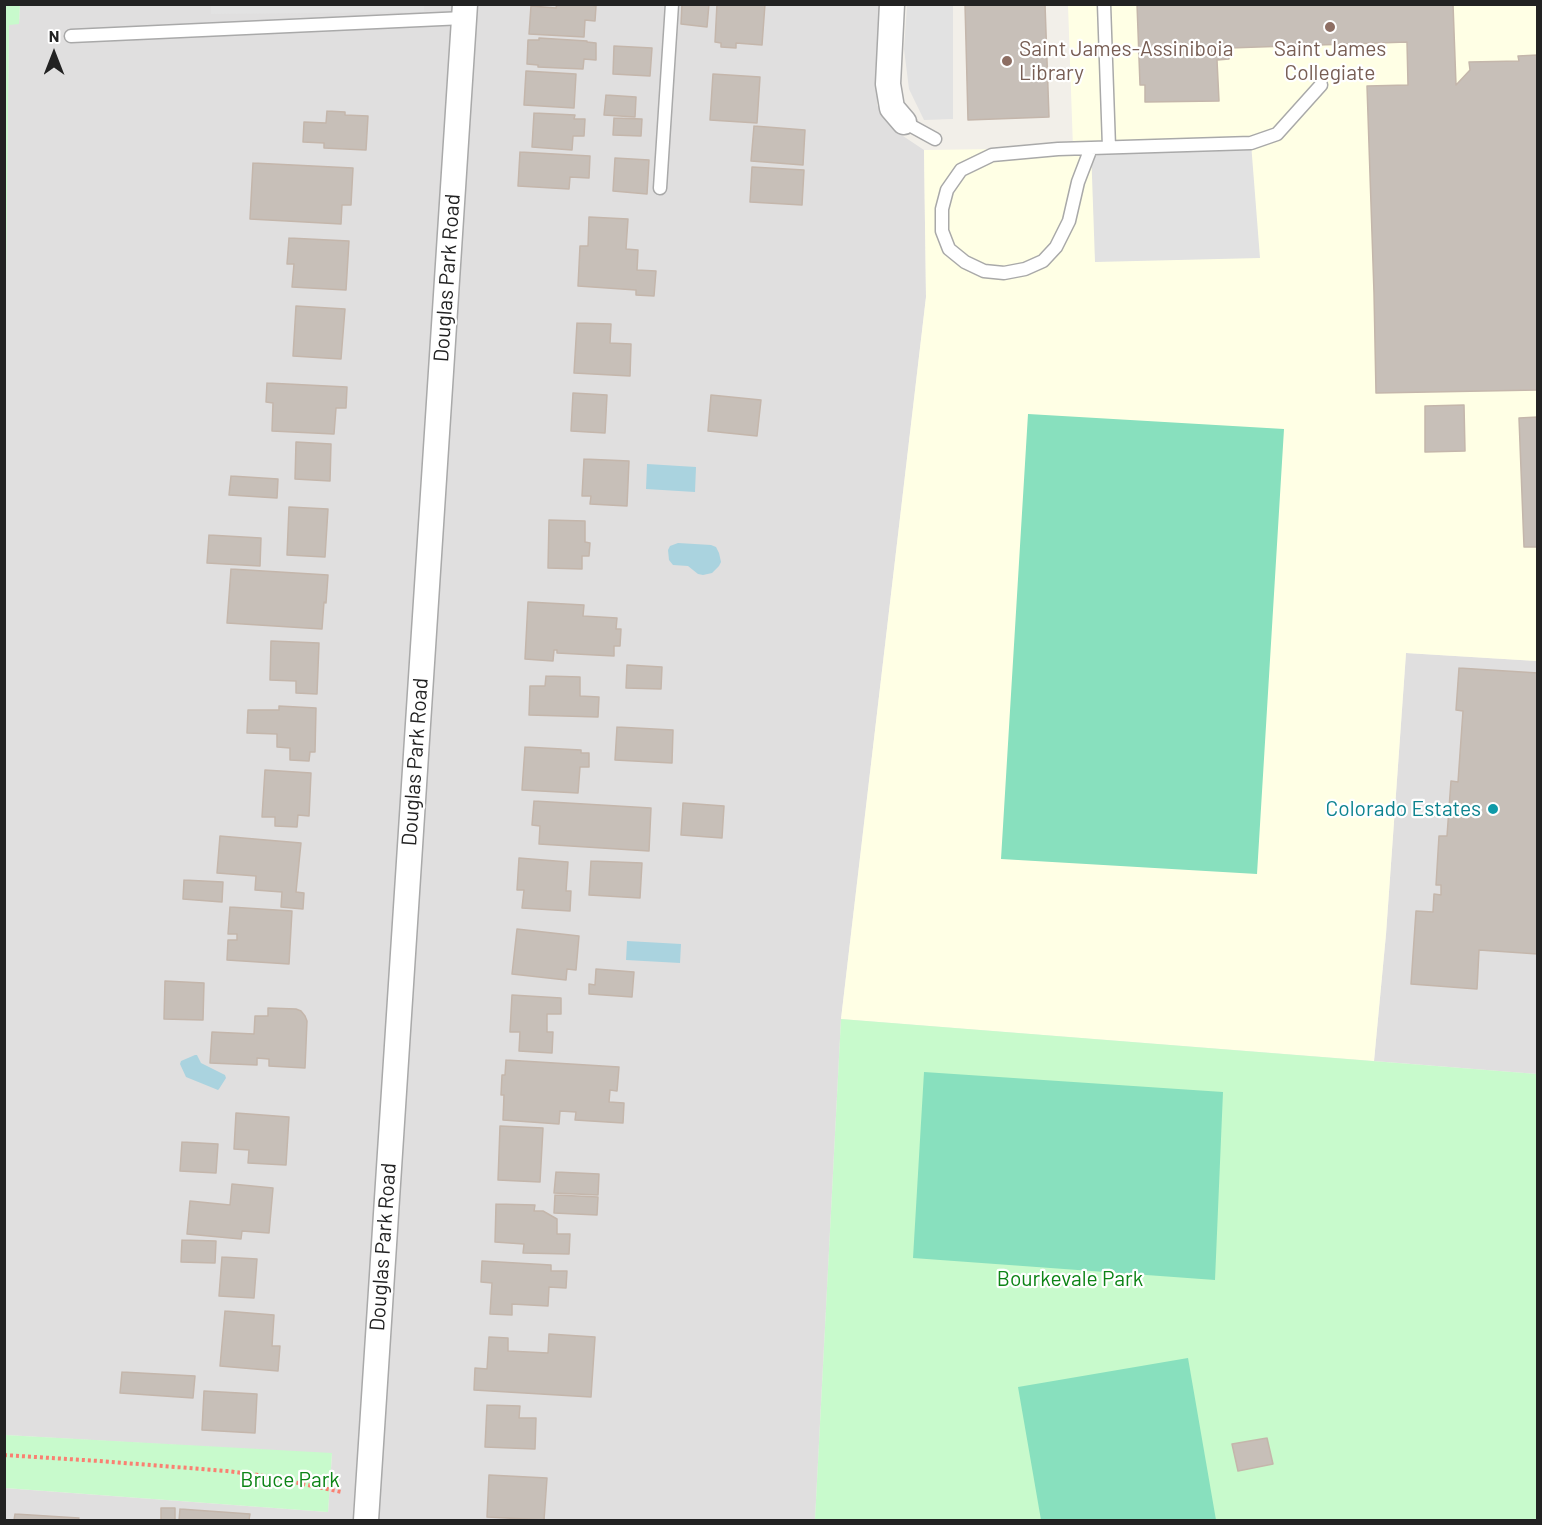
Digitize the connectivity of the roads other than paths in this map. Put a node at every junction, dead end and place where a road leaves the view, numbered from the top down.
1 (672, 4) edge
2 (892, 4) edge
3 (1104, 4) edge
4 (465, 11) edge
5 (71, 36) dead end
6 (1321, 85) dead end
7 (904, 122) joint
8 (935, 139) dead end
9 (1109, 147) junction
10 (1090, 148) junction
11 (660, 188) dead end
12 (366, 1521) edge

1 - 11 lane
2 - 7 street
3 - 9 lane
4 - 5 lane
4 - 12 street, Douglas Park Road
6 - 9 lane
7 - 8 lane
9 - 10 lane
10 - 10 lane

